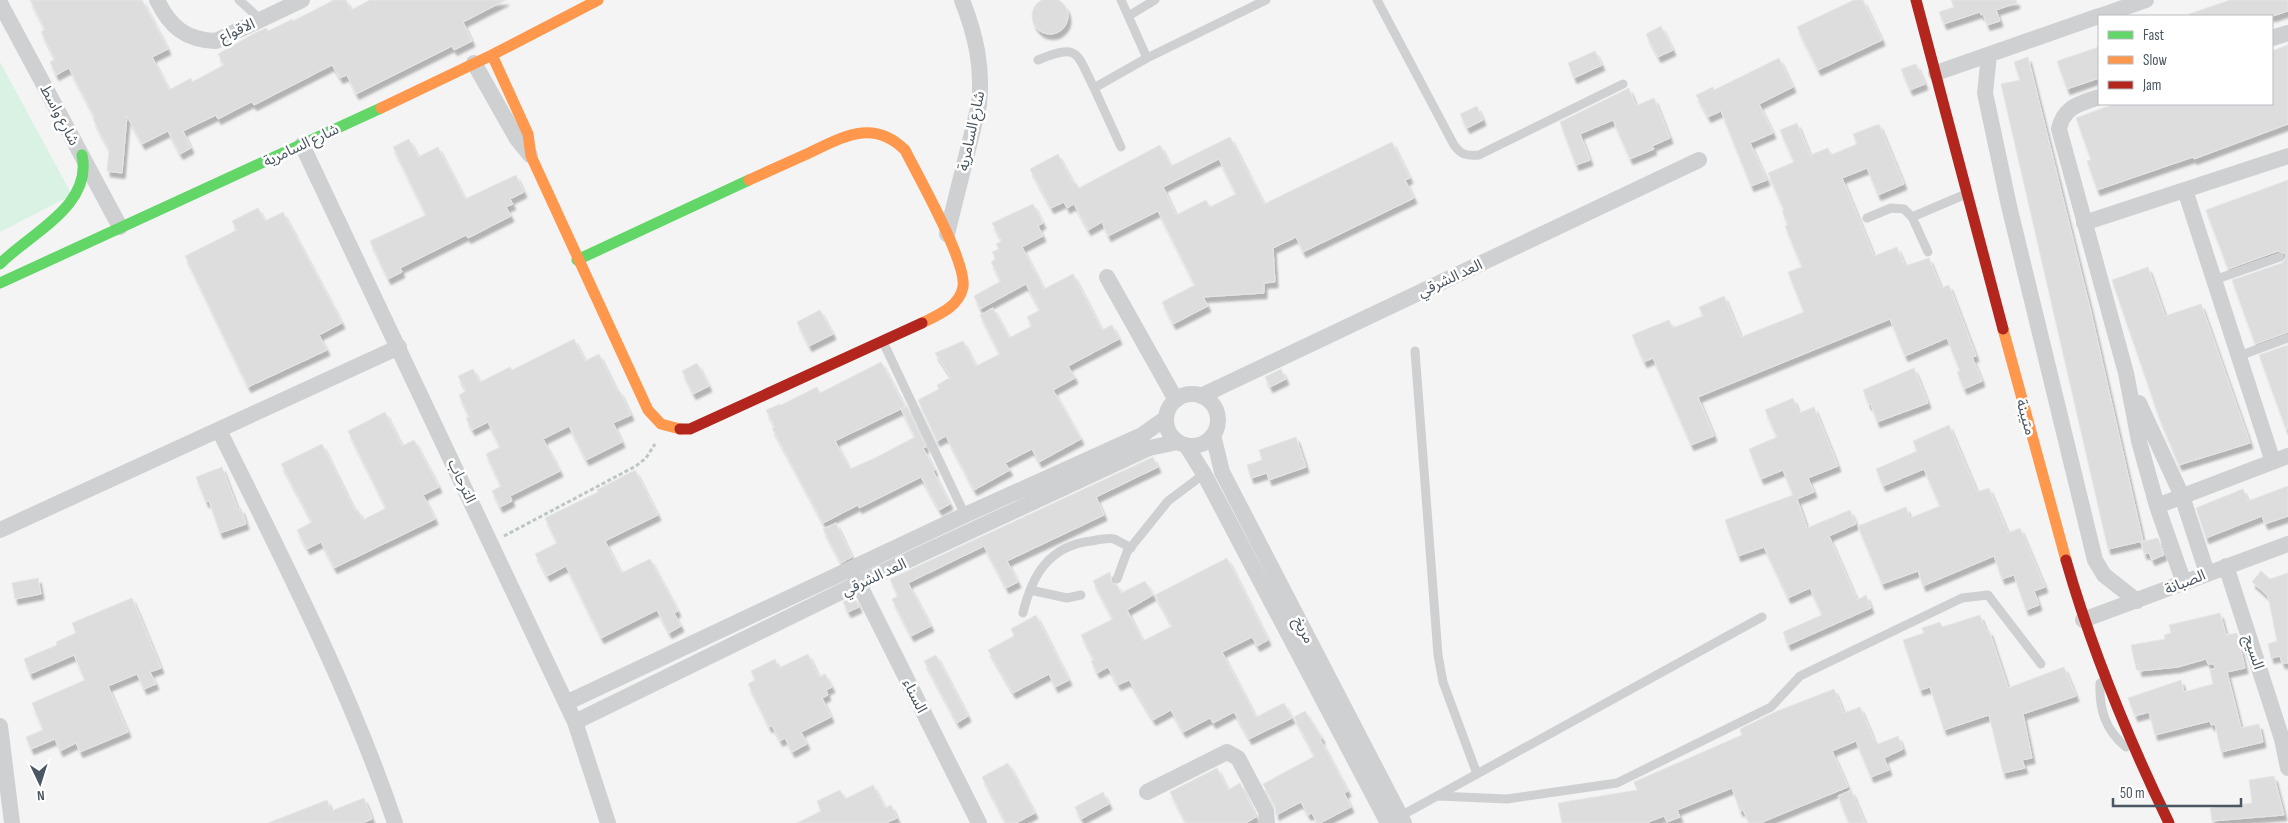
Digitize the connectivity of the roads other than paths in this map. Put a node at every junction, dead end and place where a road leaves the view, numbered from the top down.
1 (157, 0) edge
2 (238, 0) edge
3 (302, 0) edge
4 (598, 0) edge
5 (962, 0) edge
6 (1121, 0) edge
7 (1156, 0) edge
8 (1377, 0) edge
9 (1916, 0) edge
10 (2146, 0) edge
11 (1264, 1) edge
12 (0, 3) edge
13 (1130, 15) junction
14 (2102, 15) edge
15 (2098, 16) edge
16 (261, 20) junction
17 (2288, 33) edge
18 (2273, 38) edge
19 (492, 55) junction
20 (1988, 55) junction
21 (1147, 58) junction
22 (1038, 60) dead end
23 (474, 63) junction
24 (1936, 73) junction
25 (1623, 84) dead end
26 (1094, 88) junction
27 (2098, 97) edge
28 (302, 145) junction
29 (1121, 147) dead end
30 (82, 155) junction
31 (531, 156) junction
32 (2288, 156) edge
33 (1699, 160) dead end
34 (2186, 190) junction
35 (1967, 194) junction
36 (1912, 217) junction
37 (1867, 218) dead end
38 (2084, 223) junction
39 (120, 227) junction
40 (947, 234) junction
41 (1928, 252) dead end
42 (2280, 258) dead end
43 (577, 260) junction
44 (0, 264) edge
45 (1107, 277) dead end
46 (2214, 280) junction
47 (0, 283) edge
48 (2288, 338) edge
49 (883, 342) junction
50 (399, 347) junction
51 (1415, 351) dead end
52 (2239, 356) junction
53 (2126, 373) junction
54 (1201, 396) junction
55 (1176, 400) junction
56 (1166, 418) junction
57 (219, 430) junction
58 (1213, 434) junction
59 (1182, 444) junction
60 (2280, 459) edge
61 (1204, 474) junction
62 (2182, 496) junction
63 (2157, 506) junction
64 (965, 515) junction
65 (0, 530) edge
66 (2288, 544) edge
67 (1131, 548) junction
68 (2226, 566) junction
69 (2207, 573) junction
70 (855, 577) junction
71 (1117, 579) dead end
72 (2184, 583) junction
73 (1030, 590) junction
74 (1081, 595) dead end
75 (2137, 601) junction
76 (1023, 613) dead end
77 (1762, 617) dead end
78 (2083, 620) junction
79 (2041, 664) dead end
80 (566, 703) junction
81 (575, 722) junction
82 (0, 726) edge
83 (2285, 738) edge
84 (2288, 768) edge
85 (1477, 774) junction
86 (1147, 792) dead end
87 (1438, 796) junction
88 (1395, 821) edge
89 (12, 823) edge
90 (395, 823) edge
91 (608, 823) edge
92 (979, 823) edge
93 (1267, 823) edge
94 (2169, 823) edge

1 - 16 street, الاقواع
2 - 16 lane
3 - 16 street, الاقواع
4 - 19 street, شارع السامرية
5 - 40 street, شارع السامرية
6 - 13 lane
7 - 13 lane
8 - 25 lane
9 - 24 street, متيبنة
10 - 14 street
11 - 21 lane
12 - 30 street, شارع واسط
13 - 21 lane
15 - 20 street
17 - 18 street
19 - 23 street, شارع السامرية
19 - 31 street
20 - 24 street
20 - 75 street
21 - 26 lane
22 - 26 lane
23 - 28 street, شارع السامرية
23 - 31 street
24 - 35 street, متيبنة
26 - 29 lane
27 - 38 street
28 - 39 street, شارع السامرية
28 - 50 street, الترحاب
30 - 39 street, شارع واسط
30 - 44 street
31 - 43 street
32 - 34 street
33 - 54 street, العد الشرقي
34 - 38 street
34 - 46 street
35 - 36 lane
35 - 78 street, متيبنة
36 - 37 lane
36 - 41 lane
38 - 53 street
39 - 47 street, شارع السامرية
40 - 43 street
40 - 49 street
42 - 46 lane
43 - 49 street
45 - 55 street
46 - 52 street
48 - 52 lane
49 - 64 lane
50 - 57 street
50 - 80 street, الترحاب
51 - 85 lane
52 - 60 street
53 - 62 street
53 - 63 street
54 - 55 street
54 - 58 street
55 - 56 street
56 - 59 street
56 - 64 street, العد الشرقي
57 - 65 street
57 - 90 street
58 - 59 street
58 - 88 street, مريخ
59 - 61 street, مريخ
59 - 70 street, العد الشرقي
60 - 62 street
61 - 67 lane
61 - 88 street, مريخ
62 - 63 street
62 - 69 street
63 - 72 street
64 - 70 street, العد الشرقي
66 - 68 street, الصبانة
67 - 71 lane
67 - 73 lane
68 - 69 street, الصبانة
68 - 83 street, السيج
69 - 72 street, الصبانة
70 - 80 street, العد الشرقي
70 - 81 street, العد الشرقي
70 - 92 street, السناء
72 - 75 street, الصبانة
73 - 74 lane
73 - 76 lane
75 - 78 street, الصبانة
77 - 85 lane
78 - 94 street, متيبنة
79 - 87 lane
80 - 81 street, الترحاب
81 - 91 street, الترحاب
82 - 89 street
83 - 84 street, السيج
85 - 87 lane
86 - 93 street
87 - 88 lane

